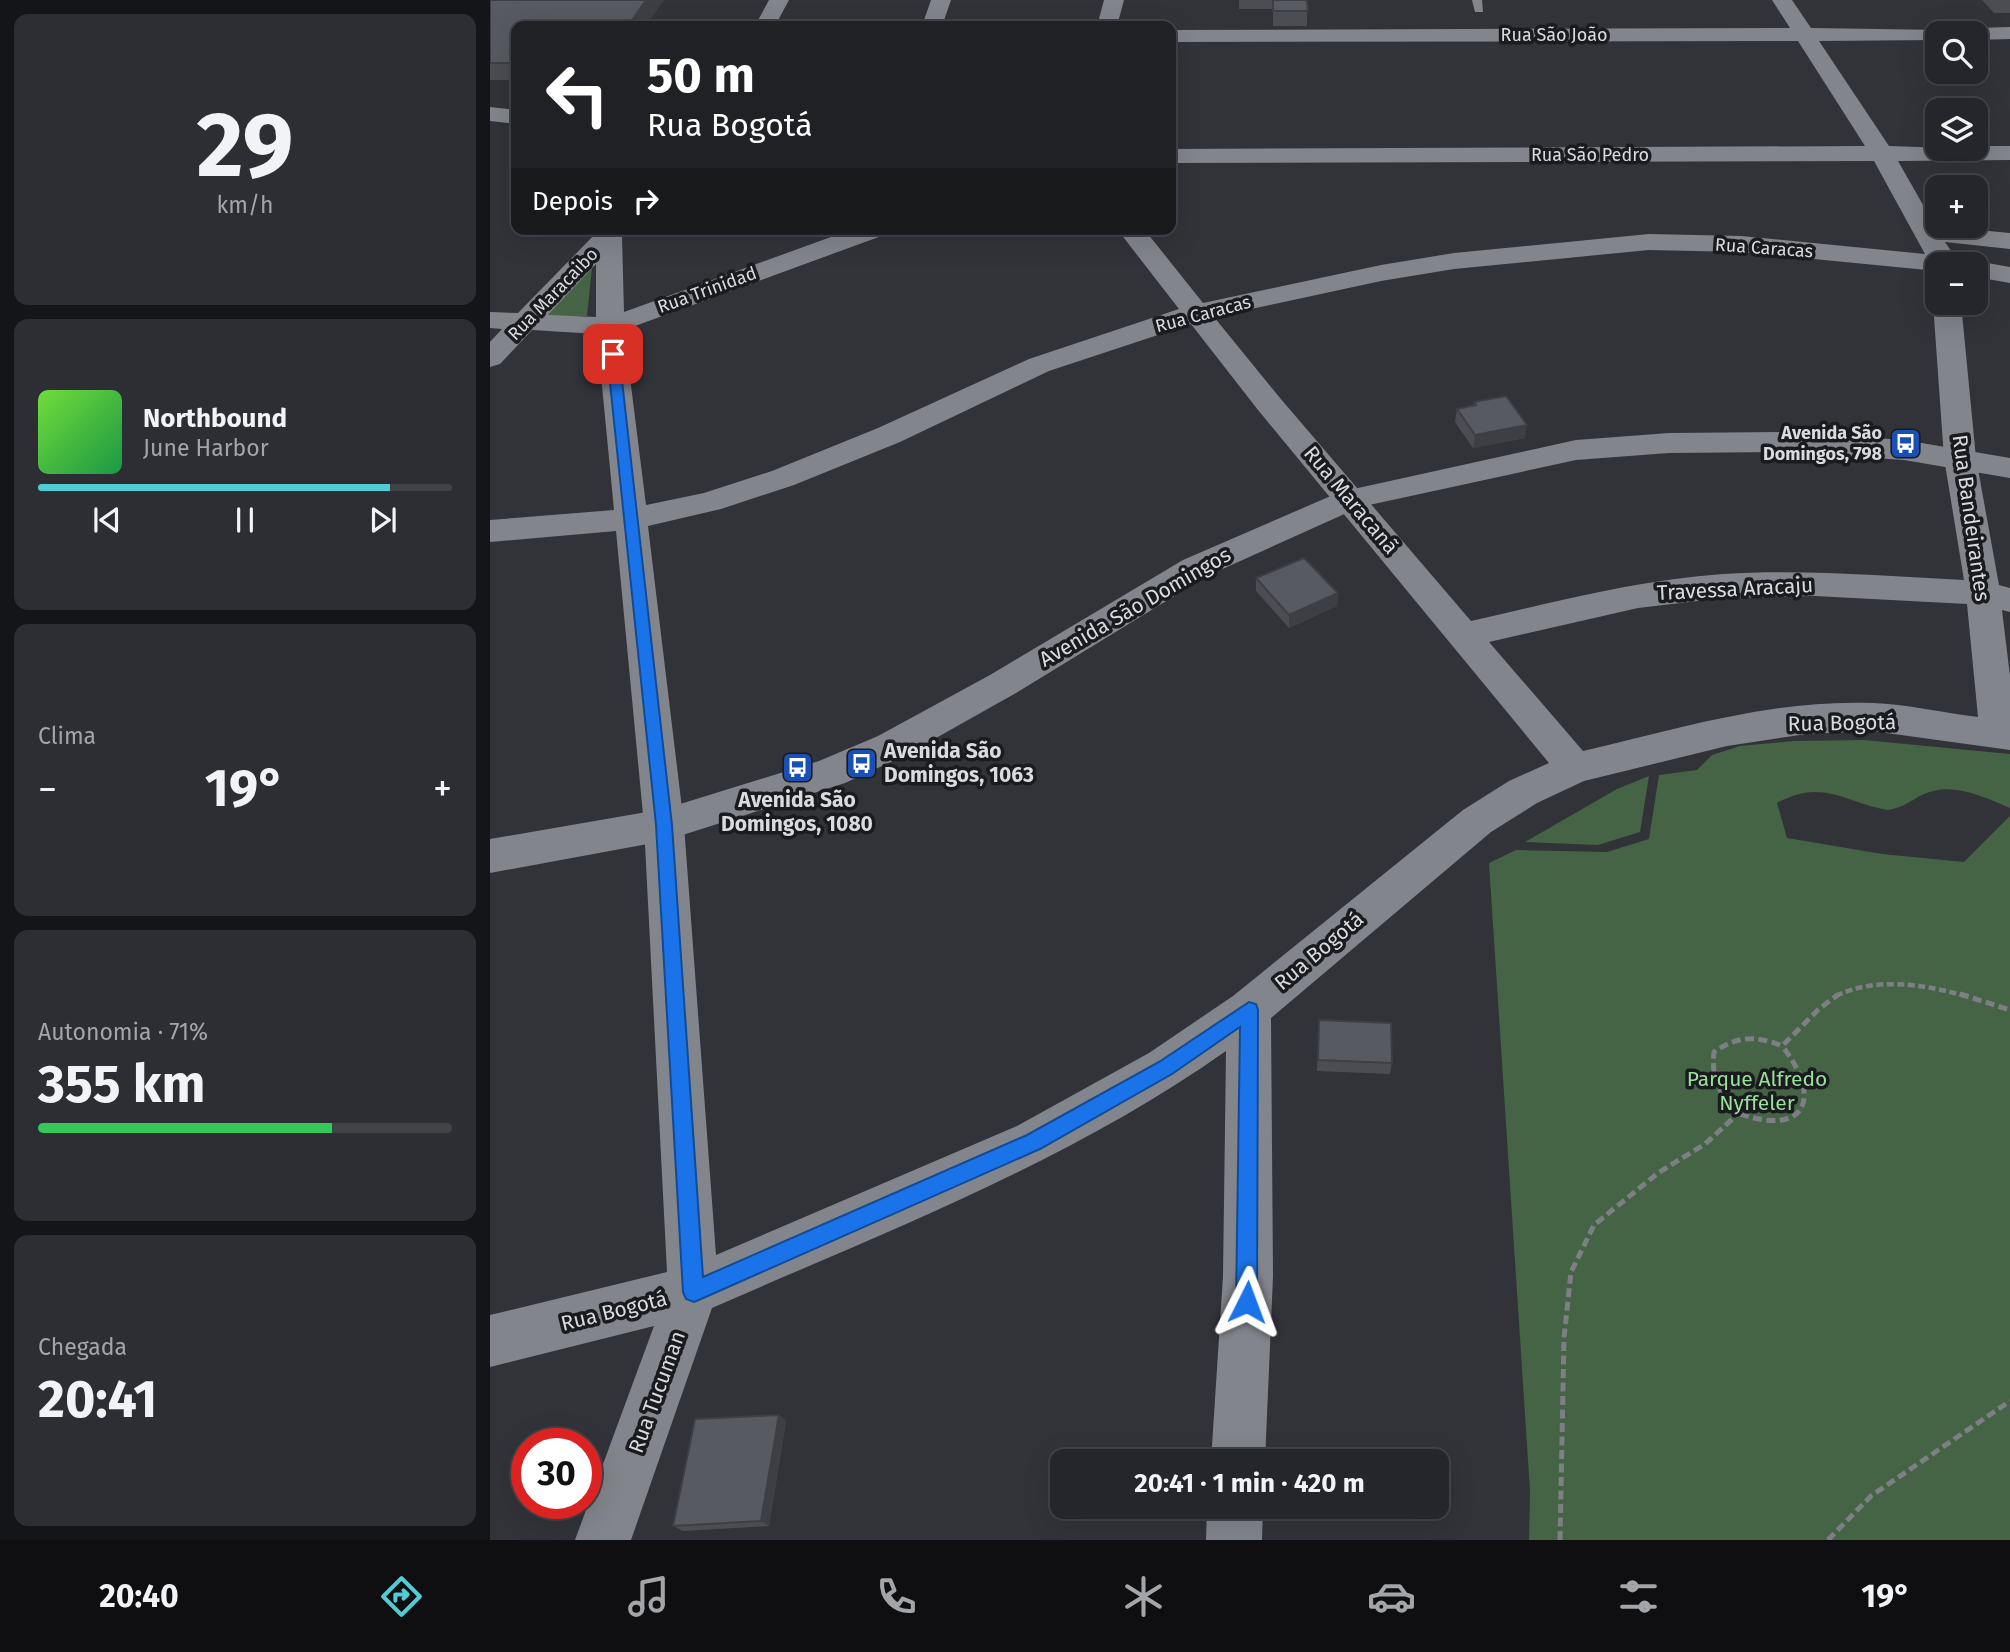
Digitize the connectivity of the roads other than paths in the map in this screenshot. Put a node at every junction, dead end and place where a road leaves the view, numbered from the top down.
1 (779, 0) edge
2 (941, 0) edge
3 (1114, 0) edge
4 (1782, 0) edge
5 (768, 21) edge
6 (934, 21) edge
7 (1109, 21) edge
8 (2010, 33) edge
9 (1802, 34) junction
10 (1925, 34) edge
11 (1988, 34) edge
12 (1176, 36) edge
13 (490, 114) edge
14 (511, 116) edge
15 (2010, 153) edge
16 (1882, 154) junction
17 (1176, 156) edge
18 (1925, 228) edge
19 (610, 235) edge
20 (612, 235) edge
21 (861, 235) edge
22 (1135, 235) edge
23 (1979, 238) edge
24 (2010, 241) edge
25 (1925, 262) edge
26 (1988, 271) edge
27 (2010, 275) edge
28 (1195, 313) junction
29 (1948, 315) edge
30 (490, 320) edge
31 (523, 323) junction
32 (610, 326) junction
33 (490, 358) edge
34 (1960, 458) junction
35 (2010, 468) edge
36 (1351, 499) junction
37 (632, 519) junction
38 (490, 530) edge
39 (1996, 597) edge
40 (1463, 635) junction
41 (2004, 735) edge
42 (1575, 768) junction
43 (664, 825) junction
44 (490, 856) edge
45 (1249, 1010) junction
46 (694, 1292) junction
47 (490, 1341) edge
48 (1239, 1449) edge
49 (1235, 1519) edge
50 (603, 1540) edge
51 (1234, 1540) edge

1 - 5 street
2 - 6 street
3 - 7 street
4 - 9 street
8 - 11 street
9 - 10 street, Rua São João
9 - 12 street, Rua São João
9 - 16 street
13 - 14 street
15 - 16 street, Rua São Pedro
16 - 17 street, Rua São Pedro
16 - 18 street
19 - 31 street, Rua Maracaibo
20 - 32 street, Rua Tucuman
21 - 32 street, Rua Trinidad
22 - 28 street, Rua Maracanã
23 - 24 street
25 - 28 street, Rua Caracas
26 - 27 street
28 - 36 street, Rua Maracanã
28 - 37 street, Rua Caracas
29 - 34 street, Rua Bandeirantes
30 - 31 street, Rua Trinidad
31 - 32 street, Rua Trinidad
31 - 33 street, Rua Maracaibo
32 - 37 street, Rua Tucuman
34 - 35 street, Avenida São Domingos
34 - 36 street, Avenida São Domingos
34 - 39 street, Rua Bandeirantes
36 - 40 street, Rua Maracanã
36 - 43 street, Avenida São Domingos
37 - 38 street, Rua Caracas
37 - 43 street, Rua Tucuman
39 - 40 street, Travessa Aracaju
39 - 41 street, Rua Bandeirantes
40 - 42 street, Rua Maracanã
41 - 42 street, Rua Bogotá
42 - 45 street, Rua Bogotá
43 - 44 street, Avenida São Domingos
43 - 46 street, Rua Tucuman
45 - 46 street, Rua Bogotá
45 - 48 street
46 - 47 street, Rua Bogotá
46 - 50 street, Rua Tucuman
49 - 51 street

